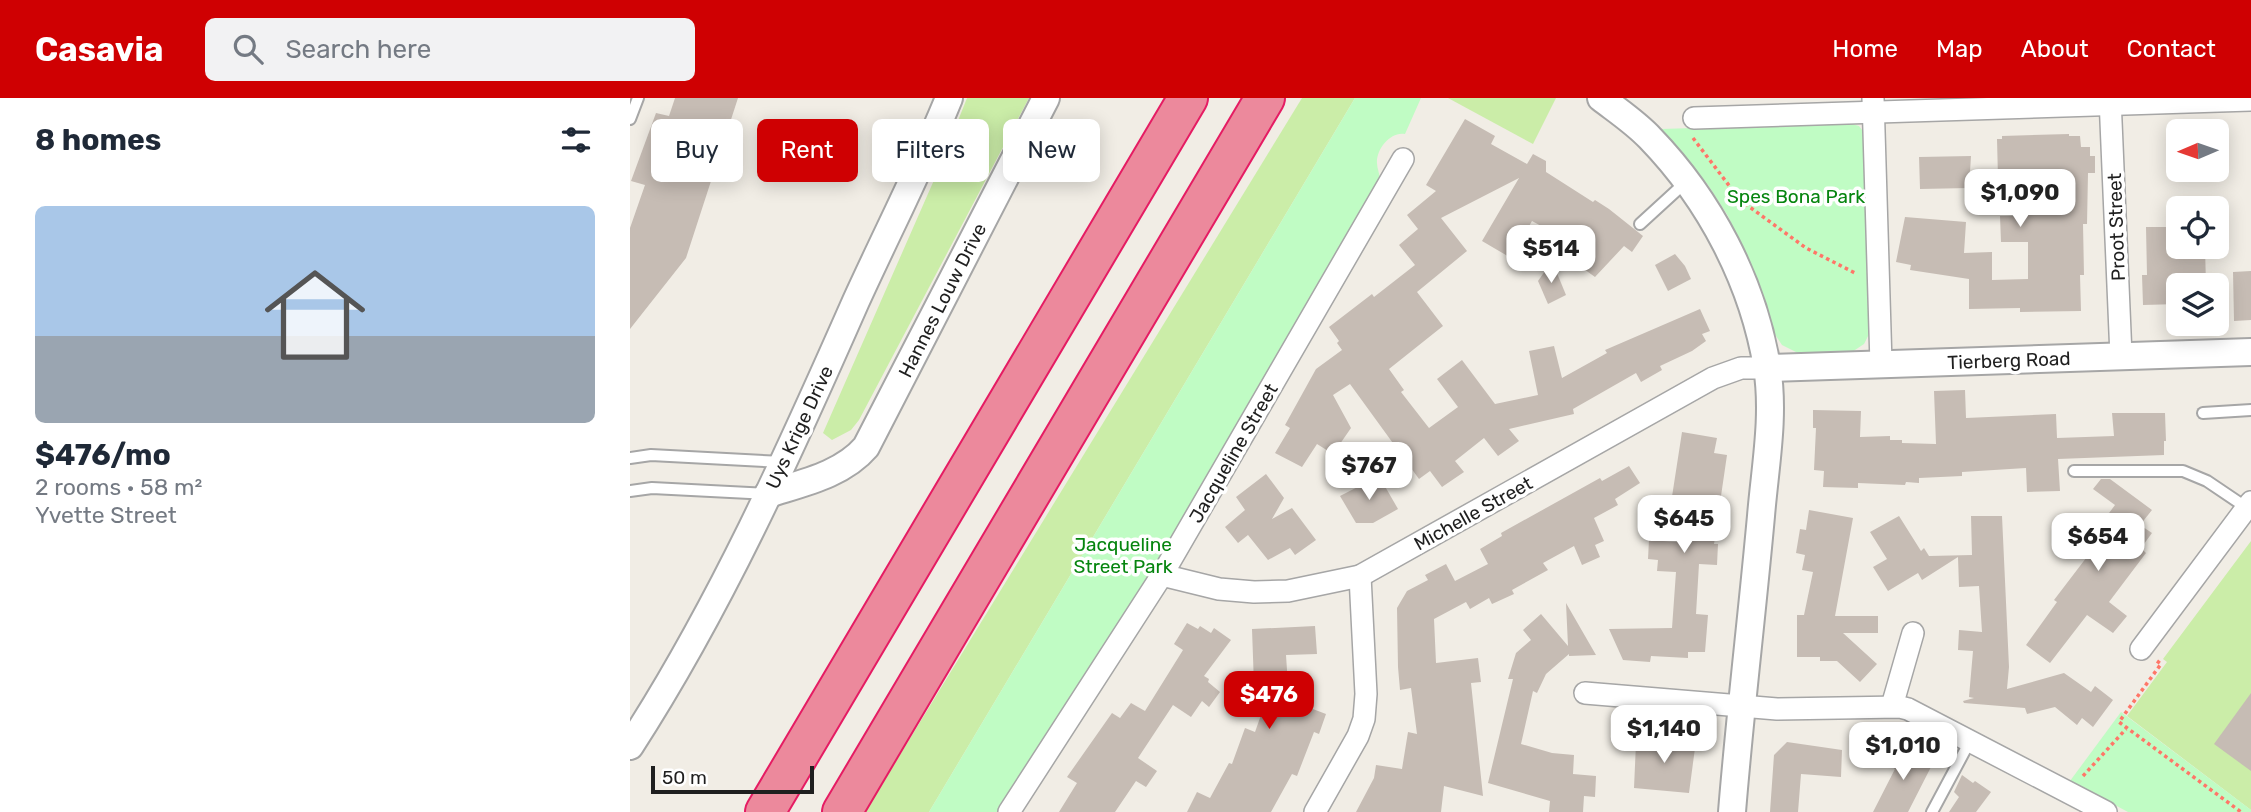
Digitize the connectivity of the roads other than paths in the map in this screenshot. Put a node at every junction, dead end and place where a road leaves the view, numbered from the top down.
1 (638, 98) edge
2 (949, 98) edge
3 (1046, 98) edge
4 (1188, 98) edge
5 (1265, 98) edge
6 (1601, 98) edge
7 (2251, 100) edge
8 (2110, 101) edge
9 (1874, 105) edge
10 (1694, 118) dead end
11 (630, 119) edge
12 (1404, 159) dead end
13 (1687, 181) junction
14 (1640, 224) dead end
15 (2251, 352) edge
16 (2121, 356) junction
17 (1881, 364) junction
18 (1767, 368) junction
19 (2251, 410) edge
20 (2203, 413) dead end
21 (630, 458) edge
22 (783, 462) junction
23 (2074, 471) dead end
24 (814, 479) junction
25 (630, 491) edge
26 (768, 494) junction
27 (2249, 505) edge
28 (1162, 575) junction
29 (1360, 576) junction
30 (1913, 633) dead end
31 (2141, 649) road end
32 (1585, 693) dead end
33 (1892, 706) junction
34 (1740, 707) junction
35 (1970, 741) junction
36 (630, 746) edge
37 (765, 812) edge
38 (842, 812) edge
39 (1009, 812) edge
40 (1315, 812) edge
41 (1732, 812) edge
42 (1932, 812) edge
43 (2106, 812) edge

1 - 11 lane
2 - 22 street, Uys Krige Drive
3 - 24 street, Hannes Louw Drive
4 - 37 highway
5 - 38 highway
6 - 13 street
7 - 8 street
8 - 9 street
8 - 16 street, Proot Street
9 - 10 street
9 - 17 street
12 - 28 street, Jacqueline Street
13 - 14 lane
13 - 18 street
15 - 16 street, Tierberg Road
16 - 17 street, Tierberg Road
17 - 18 street, Tierberg Road
18 - 29 street, Michelle Street
18 - 34 street
19 - 20 lane
21 - 22 lane
22 - 24 street
22 - 26 street, Uys Krige Drive
23 - 27 lane
24 - 26 street, Hannes Louw Drive
25 - 26 lane
26 - 36 street, Uys Krige Drive
27 - 31 street
28 - 29 street, Michelle Street
28 - 39 street, Jacqueline Street
29 - 40 street
30 - 33 street
32 - 34 street
33 - 34 street
33 - 35 street
34 - 41 street
35 - 42 lane
35 - 43 street

